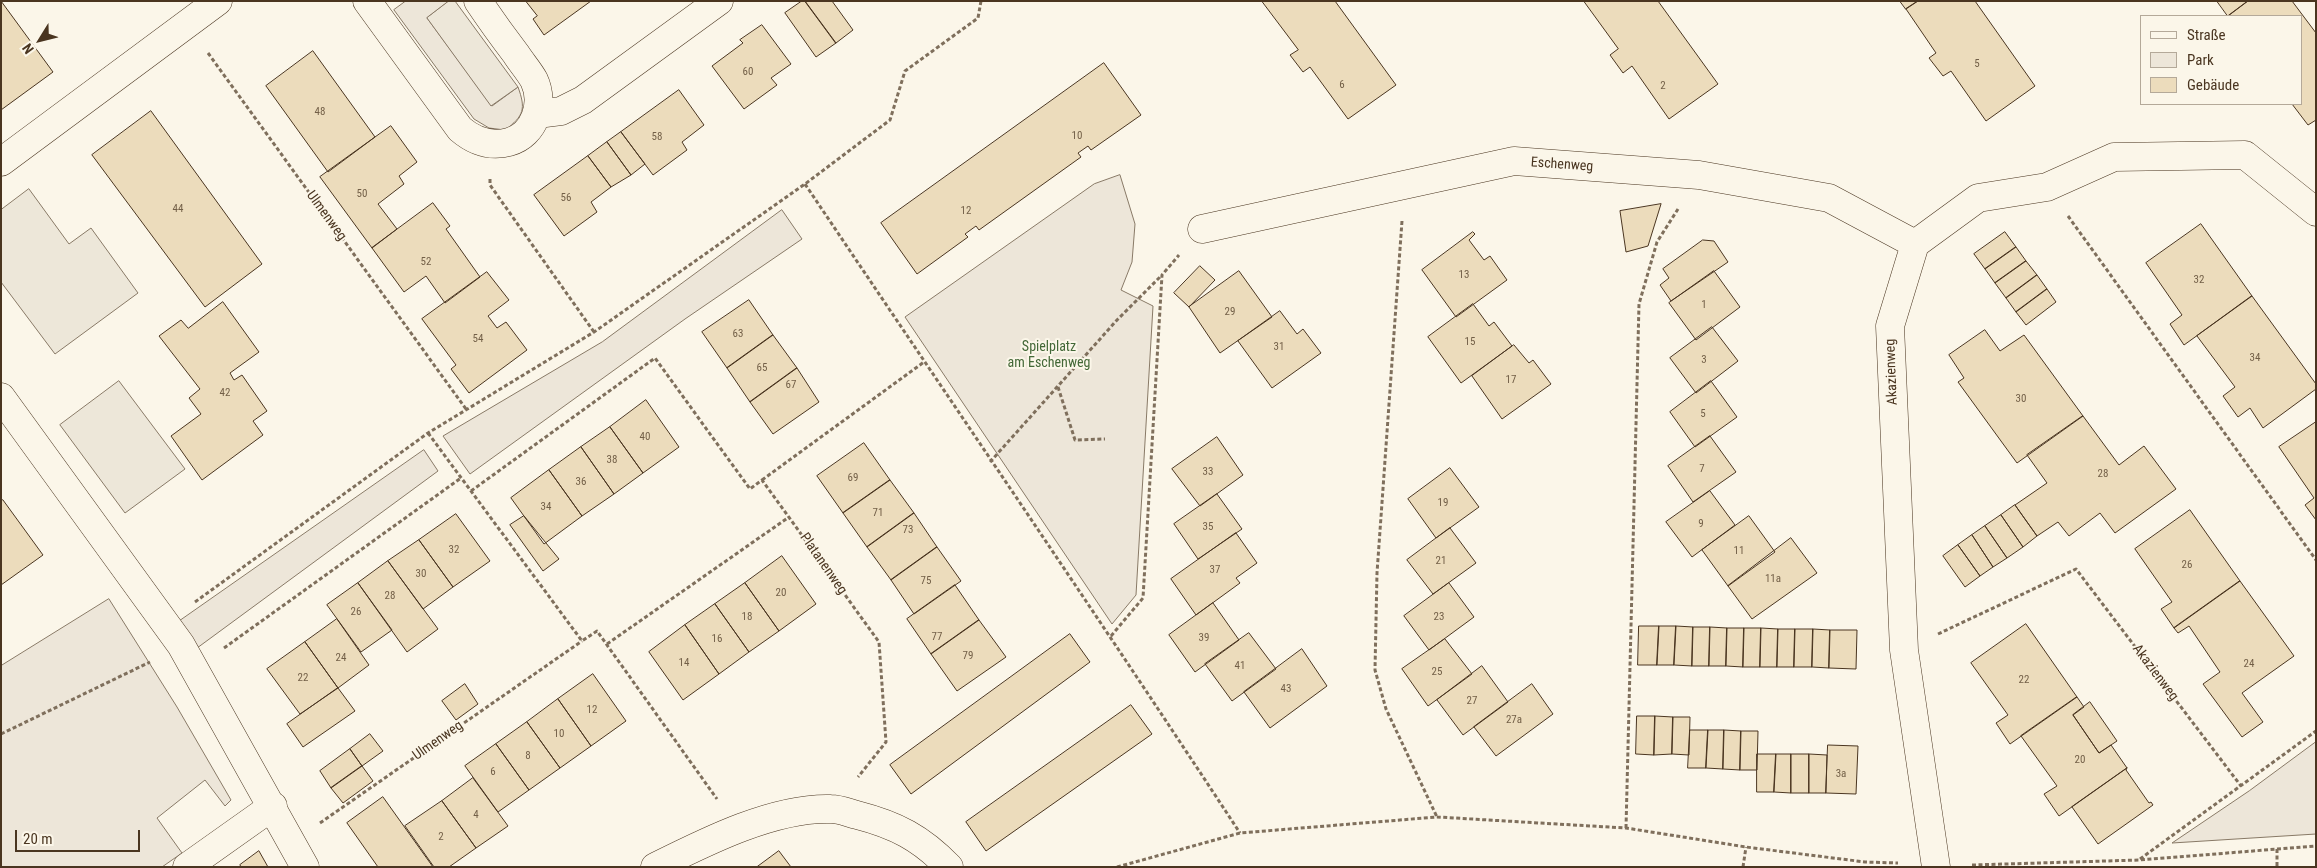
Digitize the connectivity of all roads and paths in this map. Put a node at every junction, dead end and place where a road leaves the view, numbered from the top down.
1 (218, 1) edge
2 (367, 1) edge
3 (478, 1) edge
4 (718, 1) edge
5 (981, 1) edge
6 (187, 24) junction
7 (538, 114) junction
8 (488, 144) junction
9 (1, 162) edge
10 (1700, 174) junction
11 (804, 184) junction
12 (1405, 184) junction
13 (2047, 187) junction
14 (2316, 212) edge
15 (1202, 229) joint
16 (1915, 244) junction
17 (1162, 275) junction
18 (594, 332) junction
19 (924, 362) junction
20 (1058, 386) junction
21 (1, 397) edge
22 (466, 409) junction
23 (428, 433) junction
24 (1106, 440) dead end
25 (990, 462) junction
26 (461, 478) junction
27 (762, 480) junction
28 (471, 491) junction
29 (790, 517) junction
30 (2316, 560) edge
31 (166, 622) junction
32 (1111, 636) junction
33 (582, 641) junction
34 (607, 644) junction
35 (181, 645) junction
36 (1904, 650) junction
37 (195, 668) junction
38 (2316, 731) edge
39 (1, 734) edge
40 (2241, 786) junction
41 (273, 806) junction
42 (832, 808) junction
43 (1437, 817) junction
44 (738, 828) junction
45 (1626, 828) junction
46 (1240, 833) junction
47 (293, 842) junction
48 (2316, 846) edge
49 (1746, 847) junction
50 (2277, 849) junction
51 (2139, 860) junction
52 (1936, 865) edge
53 (187, 867) edge
54 (305, 867) edge
55 (655, 867) edge
56 (949, 867) edge
57 (1117, 867) edge
58 (1743, 867) edge
59 (2277, 867) edge

1 - 6 street
2 - 8 street
3 - 7 street
4 - 7 street
5 - 11 path
6 - 9 street
6 - 22 path, Ulmenweg
7 - 8 street
8 - 18 path
10 - 12 street, Eschenweg
10 - 16 street, Eschenweg
10 - 45 path
11 - 18 path
11 - 19 path
12 - 15 street, Eschenweg
12 - 43 path
13 - 14 street
13 - 16 street
13 - 30 path
15 - 17 path
16 - 36 street, Akazienweg
17 - 20 path
17 - 32 path
18 - 22 path
19 - 25 path
19 - 27 path
20 - 24 path
20 - 25 path
21 - 31 street
22 - 23 path
23 - 26 path
23 - 31 path
25 - 32 path
26 - 28 path
26 - 37 path
27 - 28 path
27 - 29 path, Platanenweg
28 - 33 path
29 - 34 path
29 - 42 path, Platanenweg
31 - 35 street
32 - 46 path
33 - 34 path, Ulmenweg
33 - 47 path, Ulmenweg
34 - 44 path, Ulmenweg
35 - 37 street
35 - 39 path
36 - 40 path, Akazienweg
36 - 52 street, Akazienweg
37 - 41 street
38 - 40 path
40 - 51 path
41 - 47 street
41 - 53 street
42 - 44 street
42 - 56 street
43 - 45 path
43 - 46 path
44 - 55 street
45 - 49 path
46 - 57 path
47 - 54 street
48 - 50 path
49 - 52 path
49 - 58 path
50 - 51 path
50 - 59 path
51 - 52 path

